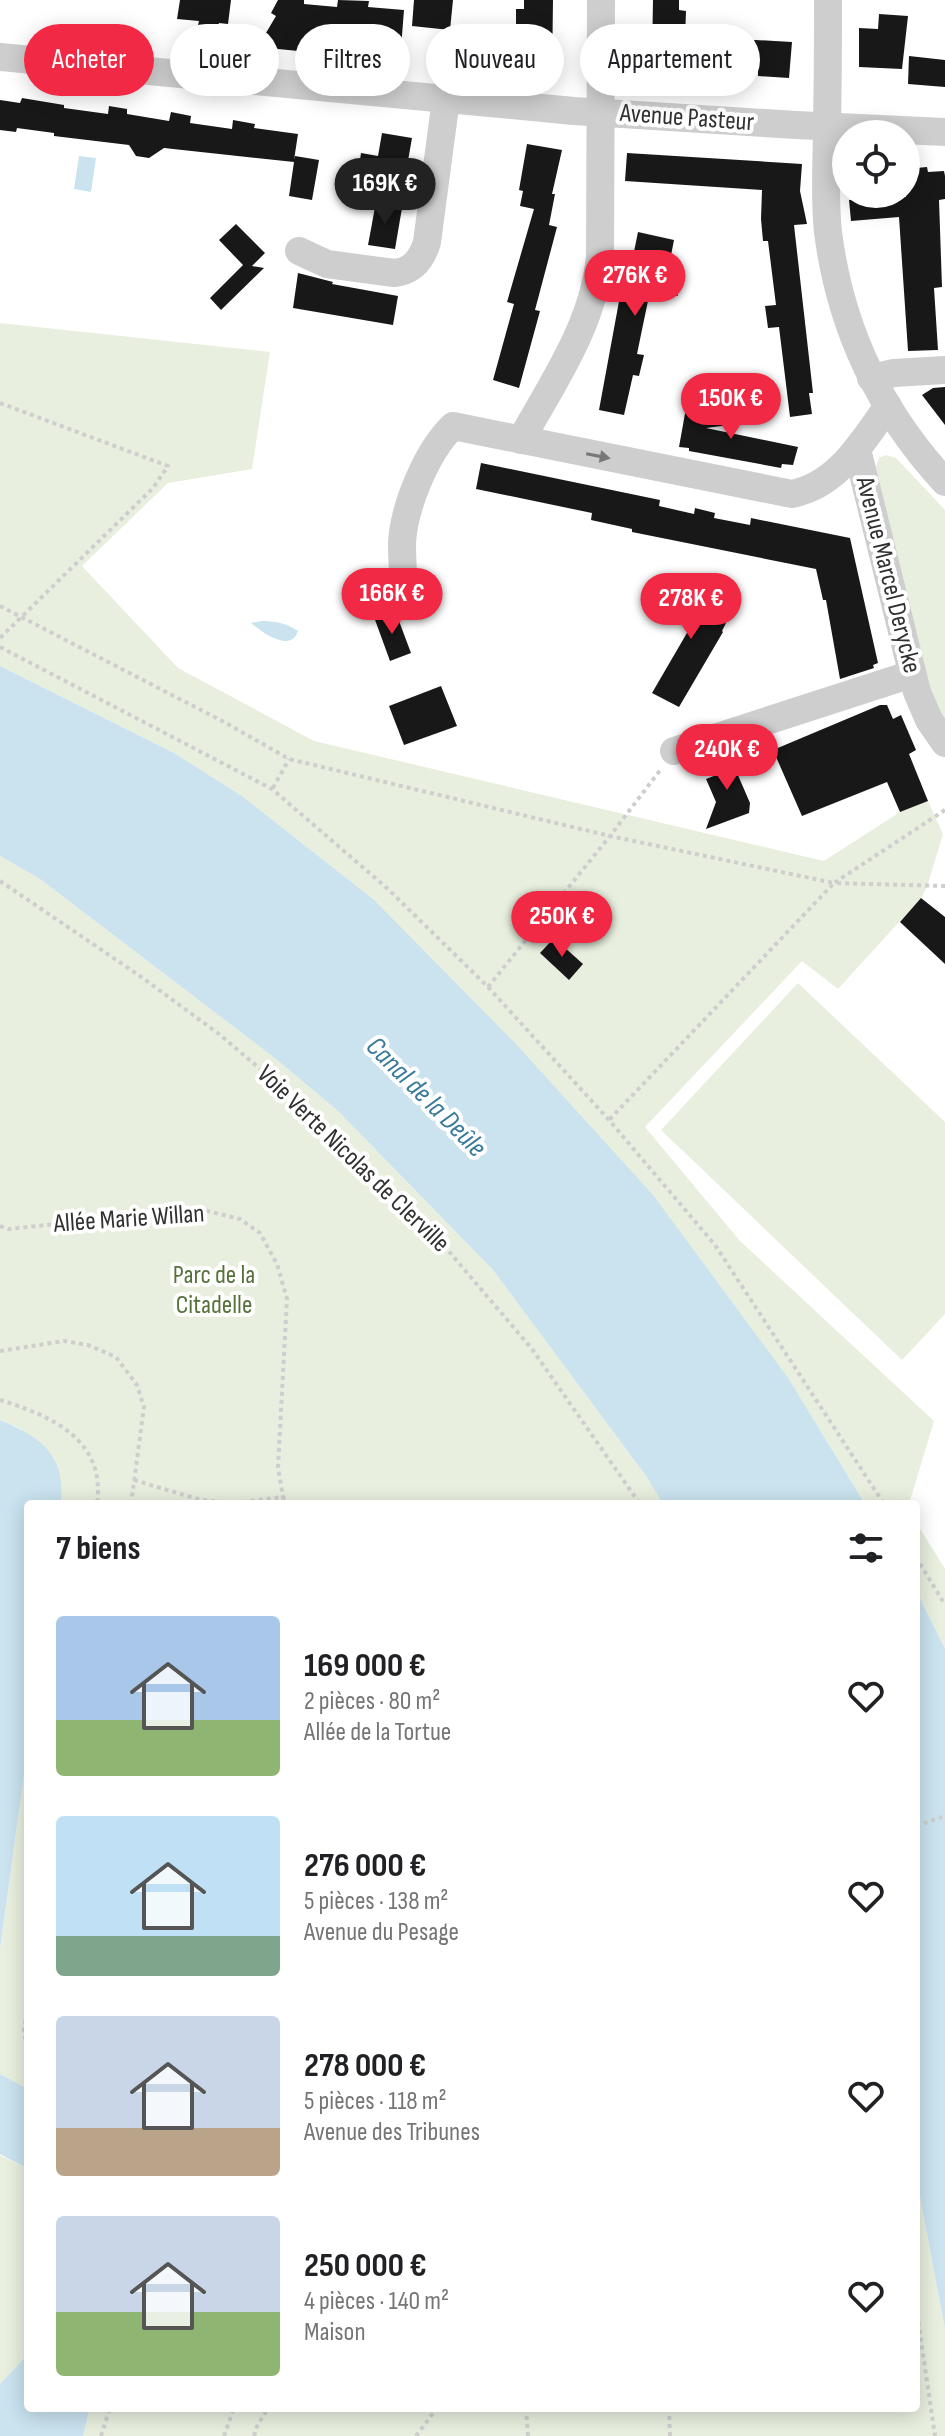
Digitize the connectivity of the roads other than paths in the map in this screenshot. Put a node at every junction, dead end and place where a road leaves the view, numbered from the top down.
1 (601, 0) edge
2 (828, 0) edge
3 (0, 57) edge
4 (446, 99) junction
5 (600, 112) junction
6 (827, 126) junction
7 (945, 132) edge
8 (299, 251) dead end
9 (945, 370) edge
10 (871, 378) junction
11 (888, 406) junction
12 (521, 440) junction
13 (857, 449) junction
14 (945, 482) edge
15 (404, 605) dead end
16 (912, 674) junction
17 (945, 743) edge
18 (674, 751) road end

1 - 5 street
2 - 6 street
3 - 4 street, Avenue Pasteur
4 - 5 street, Avenue Pasteur
4 - 8 street
5 - 6 street, Avenue Pasteur
5 - 12 street
6 - 7 street, Avenue Pasteur
6 - 10 street
9 - 10 street
10 - 11 street
11 - 13 street
11 - 14 street
12 -> 13 street
12 - 15 street
13 - 16 street, Avenue Marcel Derycke
16 - 17 street, Avenue Marcel Derycke
16 - 18 street

